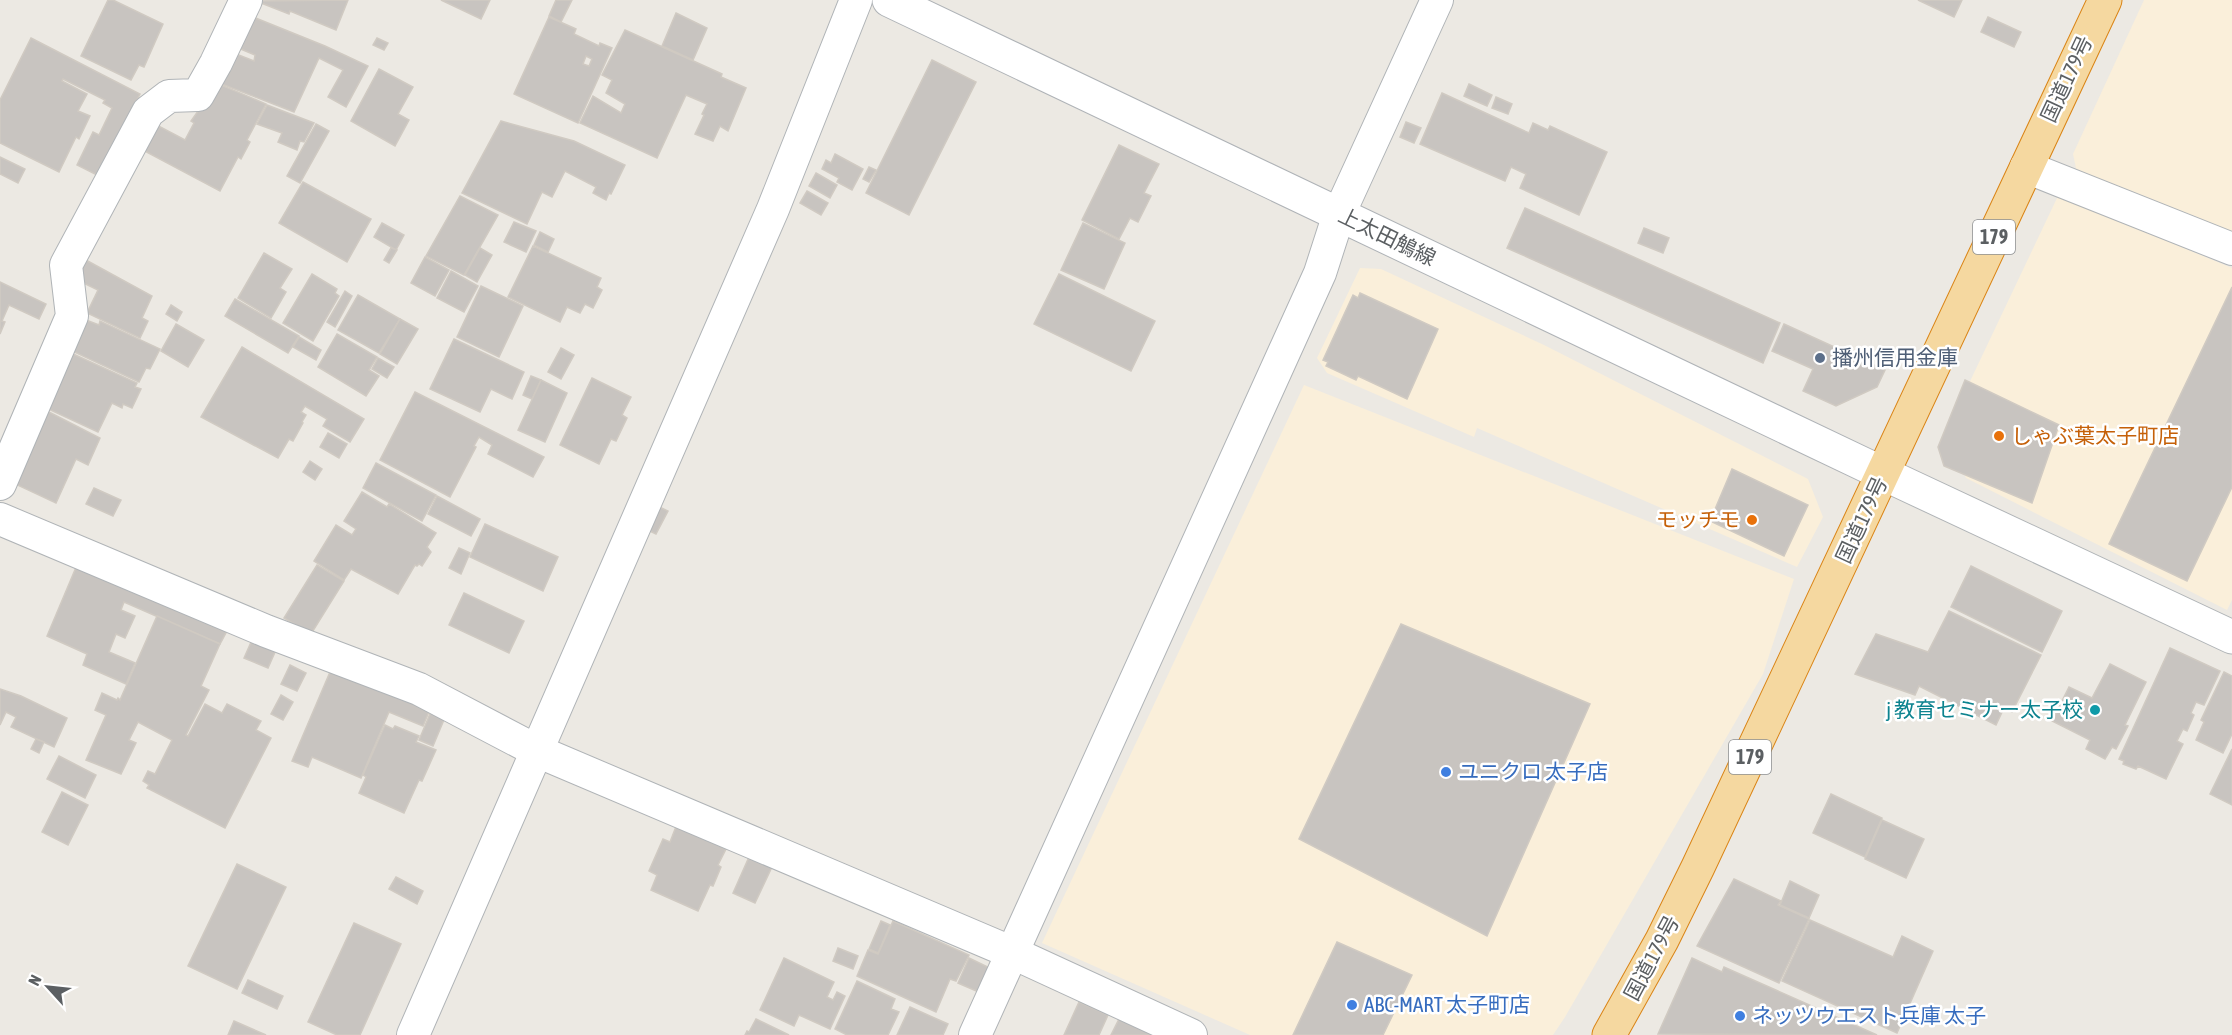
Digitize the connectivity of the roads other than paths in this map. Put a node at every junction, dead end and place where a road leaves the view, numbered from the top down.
1 (856, 0) edge
2 (889, 0) edge
3 (1437, 0) edge
4 (2105, 0) edge
5 (243, 1) edge
6 (2026, 167) junction
7 (1339, 214) junction
8 (2232, 249) edge
9 (1884, 474) junction
10 (0, 484) edge
11 (0, 519) edge
12 (2232, 637) edge
13 (537, 751) junction
14 (1012, 953) junction
15 (413, 1035) edge
16 (975, 1035) edge
17 (1191, 1035) edge
18 (1609, 1035) edge

1 - 13 street
2 - 7 main road, 上太田鵤線
3 - 7 street
4 - 6 highway, 国道179号 / 179
5 - 10 street
6 - 8 street
6 - 9 highway, 国道179号 / 179
7 - 9 main road, 上太田鵤線
7 - 14 street
9 - 12 main road, 上太田鵤線
9 - 18 highway, 国道179号 / 179
11 - 13 street
13 - 14 street
13 - 15 street
14 - 16 street
14 - 17 street

